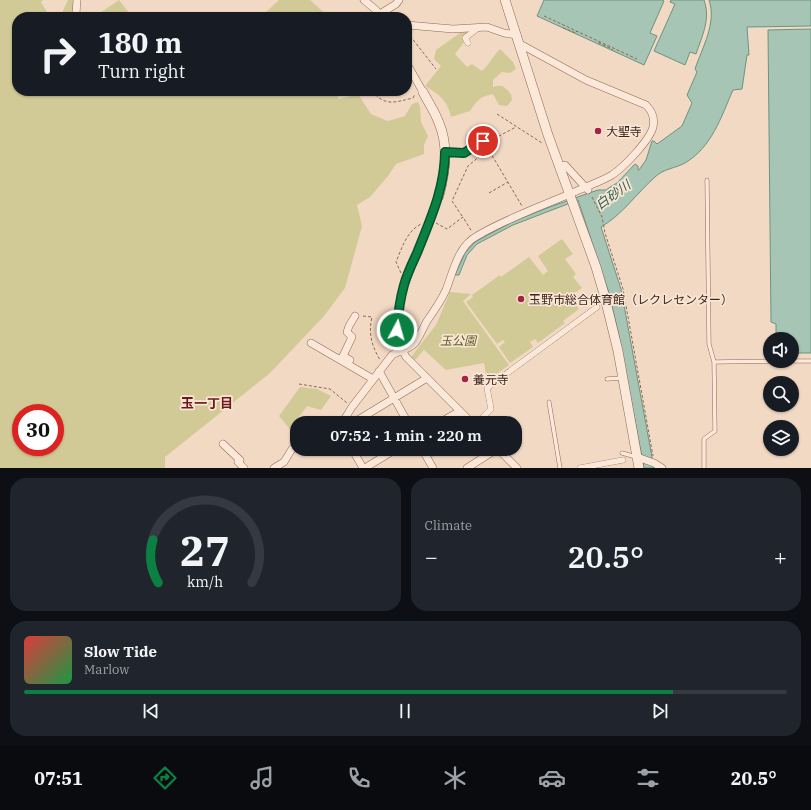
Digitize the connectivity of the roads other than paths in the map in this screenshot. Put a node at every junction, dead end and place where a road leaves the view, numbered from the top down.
1 (77, 0) edge
2 (364, 0) edge
3 (399, 0) edge
4 (505, 0) edge
5 (76, 12) edge
6 (376, 12) edge
7 (385, 12) edge
8 (412, 25) edge
9 (478, 27) junction
10 (518, 39) junction
11 (468, 43) dead end
12 (412, 76) edge
13 (419, 93) joint
14 (483, 141) road end
15 (445, 152) junction
16 (559, 168) junction
17 (707, 180) dead end
18 (587, 189) junction
19 (439, 196) joint
20 (571, 199) junction
21 (597, 307) dead end
22 (358, 318) road end
23 (311, 342) dead end
24 (402, 350) junction
25 (763, 361) edge
26 (799, 361) edge
27 (811, 361) edge
28 (714, 362) junction
29 (350, 365) junction
30 (381, 369) junction
31 (427, 378) junction
32 (623, 378) junction
33 (373, 379) junction
34 (607, 379) dead end
35 (394, 398) junction
36 (549, 402) dead end
37 (460, 411) junction
38 (346, 416) edge
39 (364, 416) edge
40 (404, 416) edge
41 (451, 416) edge
42 (465, 416) edge
43 (484, 416) edge
44 (223, 444) dead end
45 (290, 453) edge
46 (356, 456) edge
47 (384, 456) edge
48 (426, 456) edge
49 (487, 456) edge
50 (505, 456) edge
51 (623, 456) joint
52 (639, 461) edge
53 (244, 468) edge
54 (274, 468) edge
55 (364, 468) edge
56 (433, 468) edge
57 (467, 468) edge
58 (517, 468) edge
59 (560, 468) edge
60 (580, 468) edge
61 (662, 468) edge
62 (704, 468) edge

1 - 5 street
2 - 6 street
3 - 7 street
4 - 10 street
8 - 9 street
9 - 10 street
9 - 11 street
10 - 16 street
10 - 18 street
12 - 13 street
13 - 15 street
14 - 15 street
15 - 19 street
16 - 18 street
16 - 20 street
17 - 28 lane
18 - 20 street
19 - 24 street
20 - 24 street
20 - 32 street
21 - 43 street
22 - 29 street
23 - 29 street
24 - 30 street
24 - 31 street
25 - 28 lane
26 - 27 lane
28 - 62 lane
29 - 33 street
30 - 33 street
30 - 35 street
31 - 35 street
31 - 37 street
32 - 34 lane
32 - 52 street
33 - 38 street
35 - 39 street
35 - 40 street
36 - 59 lane
37 - 41 street
37 - 42 street
44 - 53 street
45 - 54 street
46 - 55 street
47 - 55 street
48 - 56 street
49 - 57 street
50 - 58 street
51 - 52 lane
51 - 60 street
52 - 61 street

